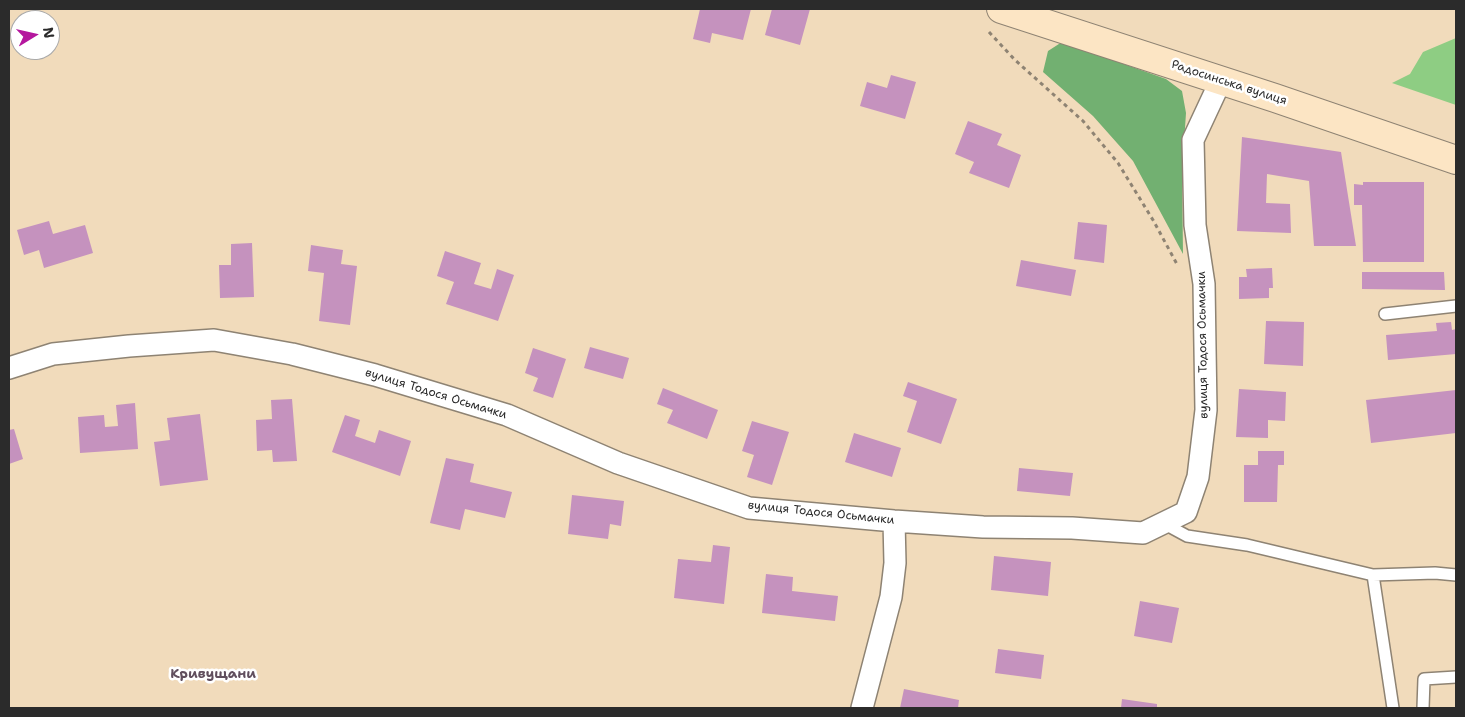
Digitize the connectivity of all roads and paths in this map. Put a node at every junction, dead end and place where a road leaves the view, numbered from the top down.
1 (1009, 15) edge
2 (1221, 80) junction
3 (1456, 160) edge
4 (1204, 284) junction
5 (1456, 306) edge
6 (1385, 314) dead end
7 (9, 368) edge
8 (894, 522) junction
9 (1163, 523) junction
10 (1373, 575) junction
11 (1456, 575) edge
12 (1456, 677) edge
13 (862, 708) edge
14 (1393, 708) edge
15 (1423, 708) edge

1 - 2 street, Радосинська вулиця
1 - 4 path
2 - 3 street, Радосинська вулиця
2 - 4 street, вулиця Тодося Осьмачки
4 - 9 street, вулиця Тодося Осьмачки
5 - 6 lane
7 - 8 street, вулиця Тодося Осьмачки
8 - 9 street, вулиця Тодося Осьмачки
8 - 13 street
9 - 10 lane
10 - 11 lane
10 - 14 lane
12 - 15 lane

